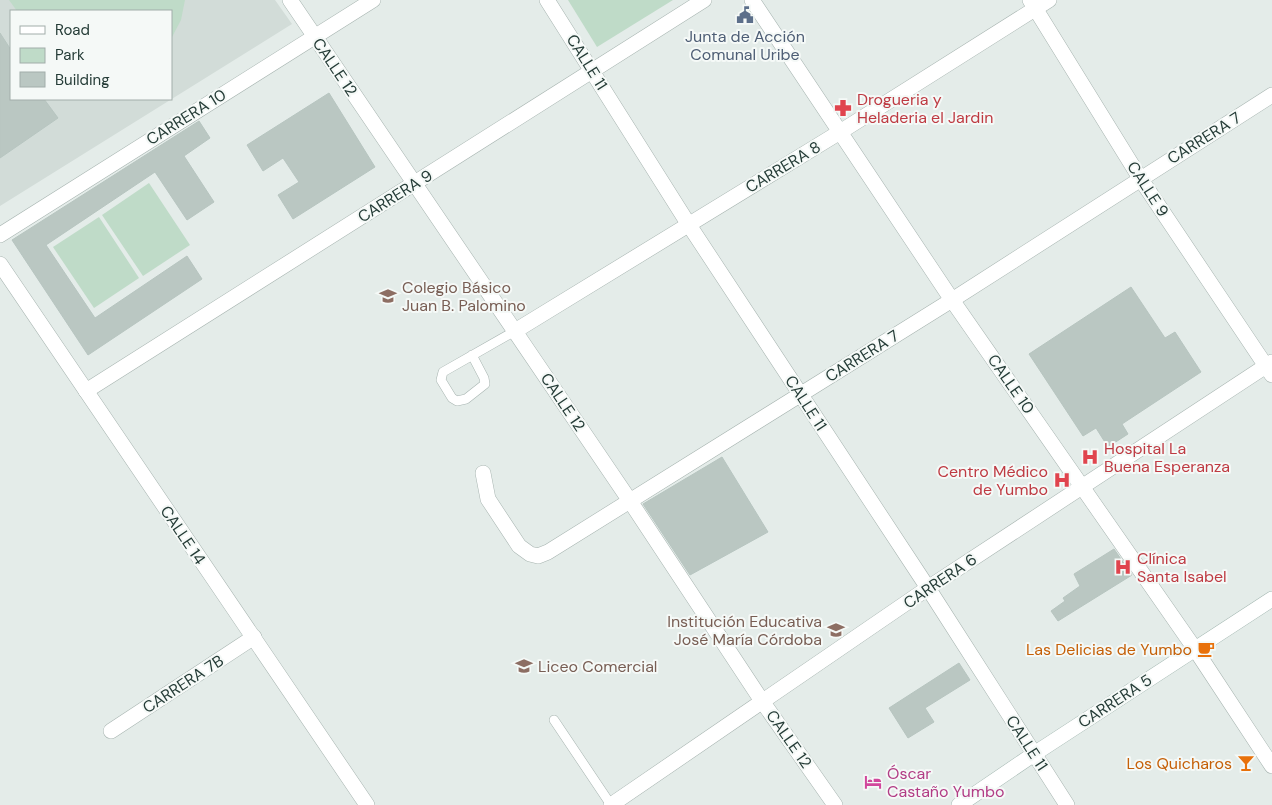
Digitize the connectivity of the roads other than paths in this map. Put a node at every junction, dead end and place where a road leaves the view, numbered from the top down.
1 (290, 0) edge
2 (372, 0) edge
3 (547, 0) edge
4 (704, 0) edge
5 (752, 0) edge
6 (1049, 0) edge
7 (1033, 5) edge
8 (315, 36) junction
9 (593, 71) junction
10 (1272, 95) edge
11 (840, 132) junction
12 (1140, 178) junction
13 (413, 184) junction
14 (688, 225) junction
15 (0, 235) edge
16 (0, 264) edge
17 (952, 300) junction
18 (515, 331) junction
19 (472, 355) junction
20 (1270, 367) edge
21 (86, 390) junction
22 (800, 394) junction
23 (483, 473) dead end
24 (1082, 486) junction
25 (630, 501) junction
26 (928, 588) junction
27 (1272, 600) edge
28 (254, 637) junction
29 (1195, 649) junction
30 (762, 701) junction
31 (554, 720) dead end
32 (111, 731) dead end
33 (1034, 754) junction
34 (1272, 766) edge
35 (368, 805) edge
36 (611, 805) edge
37 (836, 805) edge
38 (959, 805) edge
39 (1067, 805) edge

1 - 8 street, CALLE 12
2 - 8 street, CARRERA 10
3 - 9 street, CALLE 11
4 - 9 street, CARRERA 9
5 - 11 street, CALLE 10
6 - 7 street, CARRERA 8
7 - 11 street, CARRERA 8
7 - 12 street, CALLE 9
8 - 13 street, CALLE 12
8 - 15 street, CARRERA 10
9 - 13 street, CARRERA 9
9 - 14 street, CALLE 11
10 - 12 street, CARRERA 7
11 - 14 street, CARRERA 8
11 - 17 street, CALLE 10
12 - 17 street, CARRERA 7
12 - 20 street, CALLE 9
13 - 18 street, CALLE 12
13 - 21 street, CARRERA 9
14 - 18 street, CARRERA 8
14 - 22 street, CALLE 11
16 - 21 street, CALLE 14
17 - 22 street, CARRERA 7
17 - 24 street, CALLE 10
18 - 19 lane
18 - 25 street, CALLE 12
19 - 19 lane
20 - 24 street, CARRERA 6
21 - 28 street, CALLE 14
22 - 25 street, CARRERA 7
22 - 26 street, CALLE 11
23 - 25 street, CARRERA 7
24 - 26 street, CARRERA 6
24 - 29 street, CALLE 10
25 - 30 street, CALLE 12
26 - 30 street, CARRERA 6
26 - 33 street, CALLE 11
27 - 29 street, CARRERA 5
28 - 32 street, CARRERA 7B
28 - 35 street, CALLE 14
29 - 33 street, CARRERA 5
29 - 34 street, CALLE 10
30 - 36 street, CARRERA 6
30 - 37 street, CALLE 12
31 - 36 lane
33 - 38 street, CARRERA 5
33 - 39 street, CALLE 11

